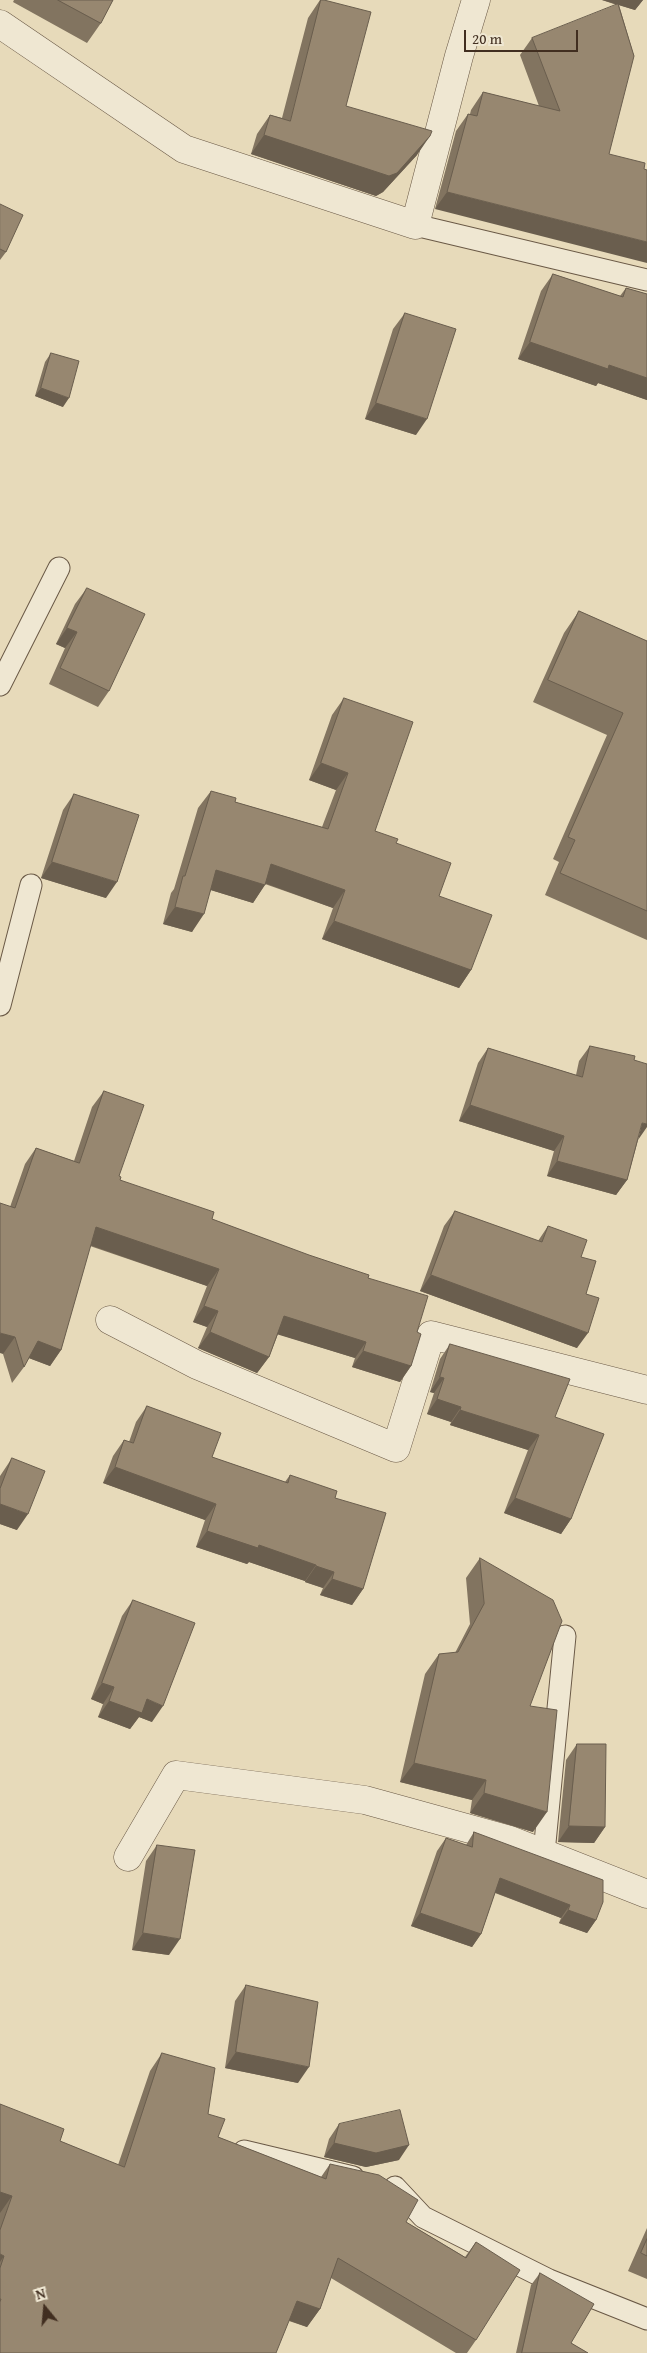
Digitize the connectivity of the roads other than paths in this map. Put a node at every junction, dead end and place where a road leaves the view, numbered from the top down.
1 (476, 0) edge
2 (0, 24) edge
3 (415, 224) junction
4 (647, 280) edge
5 (59, 568) dead end
6 (0, 685) edge
7 (31, 885) dead end
8 (0, 1005) edge
9 (110, 1320) dead end
10 (647, 1390) edge
11 (565, 1636) dead end
12 (544, 1853) junction
13 (128, 1857) dead end
14 (647, 1894) edge
15 (225, 2147) edge
16 (647, 2319) edge

1 - 3 street
2 - 3 street
3 - 4 lane
5 - 6 lane
7 - 8 lane
9 - 10 street
11 - 12 lane
12 - 13 street
12 - 14 street
15 - 16 lane

